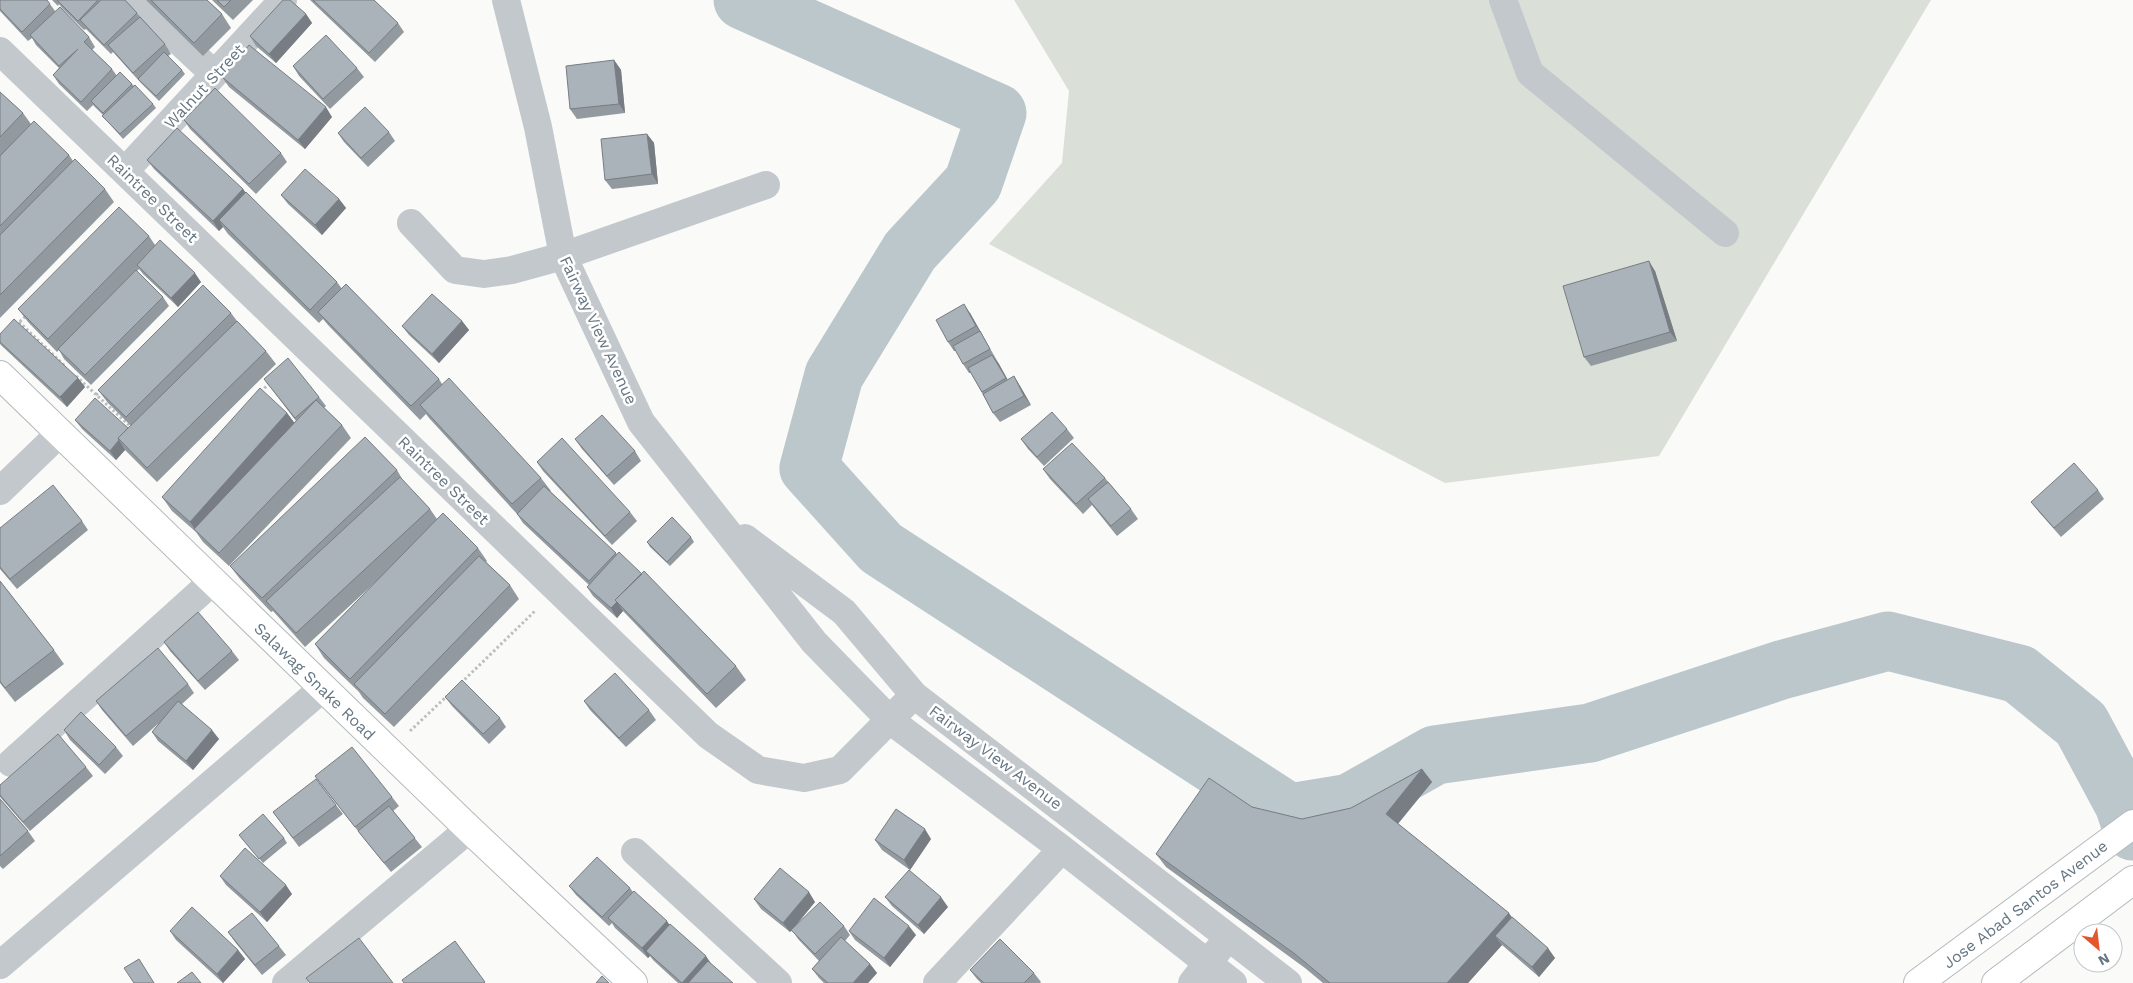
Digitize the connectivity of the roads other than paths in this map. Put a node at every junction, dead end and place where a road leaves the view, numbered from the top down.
1 (135, 0) edge
2 (283, 0) edge
3 (506, 0) edge
4 (1503, 0) edge
5 (0, 51) edge
6 (214, 74) junction
7 (125, 171) junction
8 (766, 185) dead end
9 (411, 223) dead end
10 (1725, 233) dead end
11 (563, 256) junction
12 (0, 376) edge
13 (60, 433) junction
14 (0, 491) edge
15 (718, 518) junction
16 (213, 582) junction
17 (323, 688) junction
18 (914, 695) junction
19 (891, 721) junction
20 (10, 763) dead end
21 (2133, 824) edge
22 (469, 829) junction
23 (1062, 850) junction
24 (635, 852) dead end
25 (2133, 880) edge
26 (1229, 936) junction
27 (0, 964) edge
28 (1200, 973) edge
29 (286, 983) edge
30 (633, 983) edge
31 (778, 983) edge
32 (937, 983) edge
33 (1233, 983) edge
34 (1288, 983) edge
35 (1918, 983) edge
36 (1996, 983) edge

1 - 6 street
2 - 6 street, Walnut Street
3 - 11 street, Fairway View Avenue
4 - 10 street
5 - 7 street, Raintree Street
6 - 7 street, Walnut Street
7 - 19 street, Raintree Street
8 - 11 street
9 - 11 street
11 - 15 street, Fairway View Avenue
12 - 13 main road, Salawag Snake Road
13 - 14 street
13 - 16 main road, Salawag Snake Road
15 - 18 street, Fairway View Avenue
15 - 19 street, Fairway View Avenue
16 - 17 main road, Salawag Snake Road
16 - 20 street
17 - 22 main road, Salawag Snake Road
17 - 27 street
18 - 19 street, Raintree Street
18 - 26 street, Fairway View Avenue
19 - 23 street, Fairway View Avenue
21 - 35 main road, Jose Abad Santos Avenue
22 - 29 street
22 - 30 main road, Salawag Snake Road
23 - 28 street, Fairway View Avenue
23 - 32 street
24 - 31 street
25 - 36 main road
26 - 28 street
26 - 34 street, Fairway View Avenue
28 - 33 street, Fairway View Avenue

